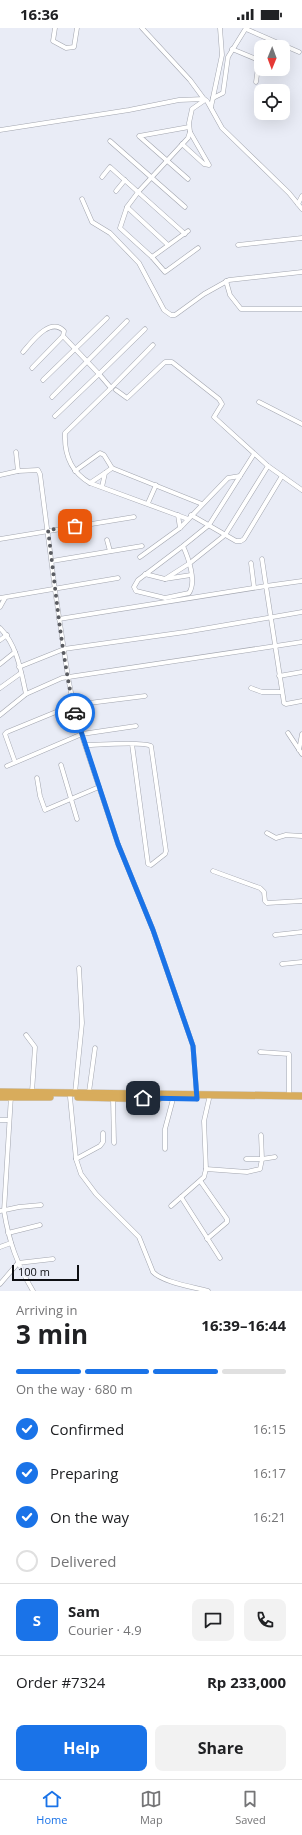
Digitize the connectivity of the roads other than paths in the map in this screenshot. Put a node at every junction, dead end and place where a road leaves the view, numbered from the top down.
1 (54, 28) edge
2 (77, 28) edge
3 (142, 28) edge
4 (220, 28) edge
5 (246, 28) edge
6 (232, 49) junction
7 (299, 52) dead end
8 (254, 58) edge
9 (257, 76) edge
10 (256, 82) dead end
11 (213, 98) junction
12 (204, 99) junction
13 (211, 107) junction
14 (189, 127) junction
15 (0, 130) edge
16 (190, 132) junction
17 (110, 141) dead end
18 (182, 144) junction
19 (168, 159) junction
20 (152, 176) junction
21 (102, 177) dead end
22 (188, 179) dead end
23 (125, 180) junction
24 (116, 191) dead end
25 (139, 191) junction
26 (302, 196) edge
27 (82, 200) dead end
28 (298, 204) junction
29 (185, 207) dead end
30 (127, 208) junction
31 (302, 209) edge
32 (302, 238) edge
33 (168, 245) junction
34 (238, 245) dead end
35 (198, 248) dead end
36 (152, 257) junction
37 (302, 272) edge
38 (226, 281) junction
39 (302, 309) edge
40 (107, 318) dead end
41 (127, 321) dead end
42 (145, 329) dead end
43 (63, 336) junction
44 (153, 345) dead end
45 (75, 349) junction
46 (23, 352) dead end
47 (87, 361) junction
48 (32, 368) dead end
49 (99, 374) junction
50 (43, 380) dead end
51 (111, 388) junction
52 (116, 390) dead end
53 (52, 397) dead end
54 (259, 402) dead end
55 (56, 416) dead end
56 (302, 424) edge
57 (16, 452) dead end
58 (254, 454) junction
59 (268, 466) junction
60 (112, 468) junction
61 (75, 470) junction
62 (18, 471) junction
63 (105, 473) junction
64 (0, 474) edge
65 (240, 476) junction
66 (282, 476) junction
67 (90, 483) junction
68 (156, 485) junction
69 (102, 487) junction
70 (302, 490) edge
71 (148, 503) junction
72 (202, 504) junction
73 (178, 515) junction
74 (134, 517) dead end
75 (190, 517) junction
76 (208, 525) junction
77 (180, 528) junction
78 (48, 530) junction
79 (225, 535) junction
80 (0, 539) edge
81 (107, 540) dead end
82 (142, 546) dead end
83 (183, 546) junction
84 (110, 551) junction
85 (140, 558) dead end
86 (262, 559) dead end
87 (52, 561) junction
88 (190, 563) junction
89 (251, 563) dead end
90 (145, 574) junction
91 (191, 575) junction
92 (118, 578) dead end
93 (165, 579) junction
94 (302, 581) edge
95 (266, 586) junction
96 (254, 587) junction
97 (55, 590) junction
98 (2, 598) edge
99 (0, 607) edge
100 (302, 612) edge
101 (271, 617) junction
102 (59, 619) junction
103 (0, 628) edge
104 (7, 635) junction
105 (0, 640) edge
106 (302, 642) edge
107 (275, 646) junction
108 (64, 648) junction
109 (15, 652) junction
110 (0, 664) edge
111 (19, 667) junction
112 (302, 672) edge
113 (21, 673) junction
114 (279, 676) junction
115 (68, 677) junction
116 (0, 688) edge
117 (251, 688) dead end
118 (281, 692) junction
119 (26, 694) junction
120 (145, 696) dead end
121 (302, 701) edge
122 (73, 704) junction
123 (0, 715) edge
124 (136, 726) dead end
125 (288, 733) dead end
126 (82, 734) junction
127 (302, 734) edge
128 (132, 744) junction
129 (86, 746) junction
130 (300, 752) edge
131 (15, 762) junction
132 (61, 765) dead end
133 (7, 766) dead end
134 (37, 778) dead end
135 (99, 787) junction
136 (71, 799) junction
137 (77, 819) dead end
138 (267, 833) dead end
139 (302, 836) edge
140 (213, 871) dead end
141 (302, 902) edge
142 (302, 932) edge
143 (275, 935) dead end
144 (302, 962) edge
145 (282, 964) dead end
146 (79, 968) dead end
147 (26, 1035) dead end
148 (95, 1048) dead end
149 (260, 1052) dead end
150 (0, 1092) edge
151 (32, 1092) junction
152 (89, 1092) junction
153 (11, 1094) junction
154 (73, 1095) junction
155 (0, 1096) edge
156 (289, 1096) junction
157 (302, 1096) edge
158 (197, 1097) junction
159 (113, 1098) junction
160 (172, 1099) junction
161 (209, 1099) junction
162 (302, 1101) edge
163 (0, 1120) edge
164 (9, 1120) junction
165 (103, 1133) dead end
166 (261, 1135) dead end
167 (114, 1143) dead end
168 (165, 1149) dead end
169 (275, 1156) dead end
170 (76, 1159) junction
171 (246, 1159) dead end
172 (262, 1159) junction
173 (206, 1169) junction
174 (0, 1171) edge
175 (5, 1171) junction
176 (201, 1182) junction
177 (181, 1197) junction
178 (41, 1205) dead end
179 (171, 1206) dead end
180 (2, 1211) edge
181 (40, 1224) dead end
182 (8, 1233) junction
183 (207, 1238) junction
184 (11, 1243) junction
185 (0, 1247) edge
186 (220, 1258) dead end
187 (53, 1259) dead end
188 (18, 1263) junction
189 (0, 1284) edge
190 (33, 1291) edge
191 (208, 1291) edge

1 - 2 street
3 - 12 street
4 - 11 street
5 - 6 street
5 - 7 street
6 - 8 street
6 - 11 street
9 - 10 street
11 - 13 street
12 - 13 street
12 - 14 street
12 - 15 street
13 - 28 street
14 - 16 street
14 - 19 street
16 - 18 street
16 - 18 street
17 - 20 street
18 - 19 street
19 - 20 street
19 - 22 street
20 - 25 street
20 - 29 street
21 - 23 street
23 - 24 street
23 - 25 street
25 - 30 street
25 - 33 street
26 - 28 street
27 - 38 street
28 - 31 street
30 - 33 street
30 - 36 street
32 - 34 street
33 - 36 street
35 - 36 street
37 - 38 street
38 - 39 street
40 - 45 street
41 - 47 street
42 - 49 street
43 - 45 street
43 - 46 street
43 - 48 street
44 - 51 street
45 - 47 street
45 - 50 street
47 - 49 street
47 - 53 street
49 - 51 street
49 - 55 street
51 - 61 street
52 - 58 street
54 - 56 street
57 - 62 street
58 - 59 street
58 - 65 street
59 - 66 street
59 - 79 street
60 - 61 street
60 - 63 street
60 - 68 street
61 - 67 street
62 - 64 street
62 - 78 street
63 - 67 street
63 - 69 street
65 - 72 street
65 - 76 street
66 - 70 street
66 - 79 street
67 - 69 street
68 - 71 street
68 - 72 street
69 - 71 street
71 - 73 street
72 - 75 street
73 - 75 street
73 - 77 street
74 - 78 street
75 - 76 street
75 - 77 street
76 - 79 street
76 - 83 street
77 - 85 street
78 - 80 street
78 - 87 street
79 - 88 street
81 - 84 street
82 - 84 street
83 - 88 street
83 - 90 street
84 - 87 street
86 - 95 street
87 - 97 street
88 - 91 street
88 - 93 street
89 - 96 street
90 - 91 street
90 - 93 street
91 - 93 street
92 - 97 street
94 - 95 street
95 - 96 street
95 - 101 street
96 - 102 street
97 - 98 street
97 - 102 street
98 - 99 street
100 - 101 street
101 - 107 street
101 - 108 street
102 - 108 street
103 - 104 street
104 - 105 street
104 - 109 street
106 - 107 street
107 - 114 street
107 - 115 street
108 - 111 street
108 - 115 street
109 - 110 street
109 - 111 street
111 - 113 street
112 - 114 street
113 - 116 street
113 - 119 street
114 - 118 street
115 - 119 street
115 - 122 street
117 - 118 street
118 - 121 street
119 - 123 street
120 - 122 street
122 - 126 street
122 - 131 street
124 - 126 street
125 - 130 street
126 - 129 street
126 - 131 street
127 - 130 street
128 - 128 street
128 - 129 street
129 - 135 street
131 - 133 street
132 - 136 street
134 - 136 street
135 - 136 street
135 - 158 street
136 - 137 street
138 - 139 street
140 - 141 street
142 - 143 street
144 - 145 street
146 - 154 street
147 - 151 street
148 - 152 street
149 - 156 street
150 - 153 highway
151 - 153 highway
151 - 154 highway
152 - 154 highway
152 - 158 highway
153 - 154 highway
153 - 155 highway
153 - 164 street
154 - 159 highway
154 - 170 street
156 - 157 highway
156 - 158 highway
158 - 160 highway
158 - 161 highway
159 - 160 highway
159 - 167 street
160 - 168 street
161 - 162 highway
161 - 173 street
163 - 164 street
164 - 175 street
165 - 170 street
166 - 172 street
169 - 172 street
170 - 191 street
171 - 172 street
172 - 173 street
173 - 176 street
174 - 175 street
175 - 180 street
176 - 177 street
176 - 183 street
177 - 179 street
177 - 183 street
178 - 180 street
180 - 182 street
181 - 182 street
182 - 184 street
183 - 186 street
184 - 185 street
184 - 188 street
187 - 188 street
188 - 189 street
188 - 190 street

